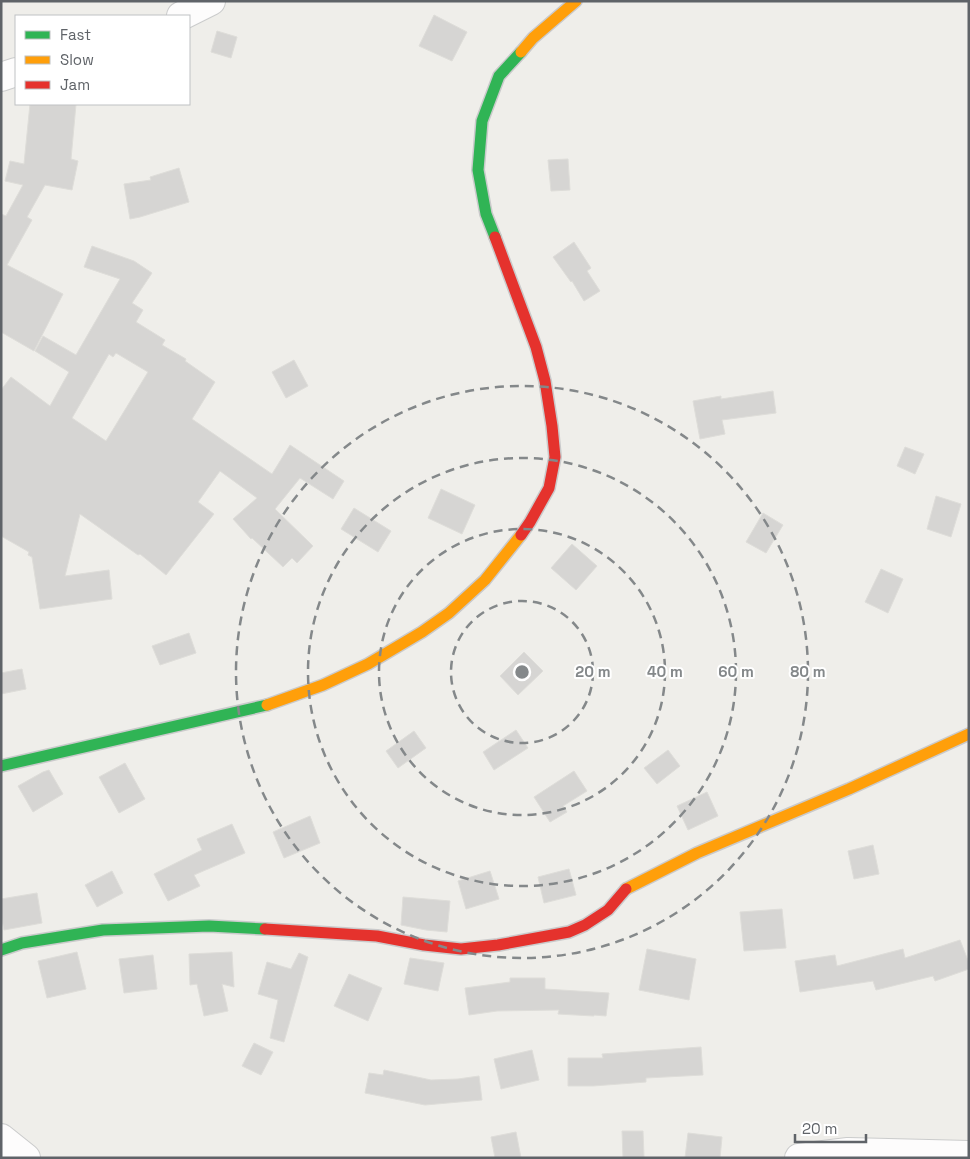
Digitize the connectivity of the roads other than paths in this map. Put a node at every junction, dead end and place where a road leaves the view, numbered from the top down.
1 (211, 1) edge
2 (576, 1) edge
3 (183, 15) edge
4 (15, 72) edge
5 (1, 77) edge
6 (969, 734) edge
7 (1, 766) edge
8 (1, 950) edge
9 (1, 1138) edge
10 (969, 1155) edge
11 (26, 1158) edge
12 (799, 1158) edge

1 - 3 street
2 - 7 main road
4 - 5 street
6 - 8 main road
9 - 11 street
10 - 12 street

